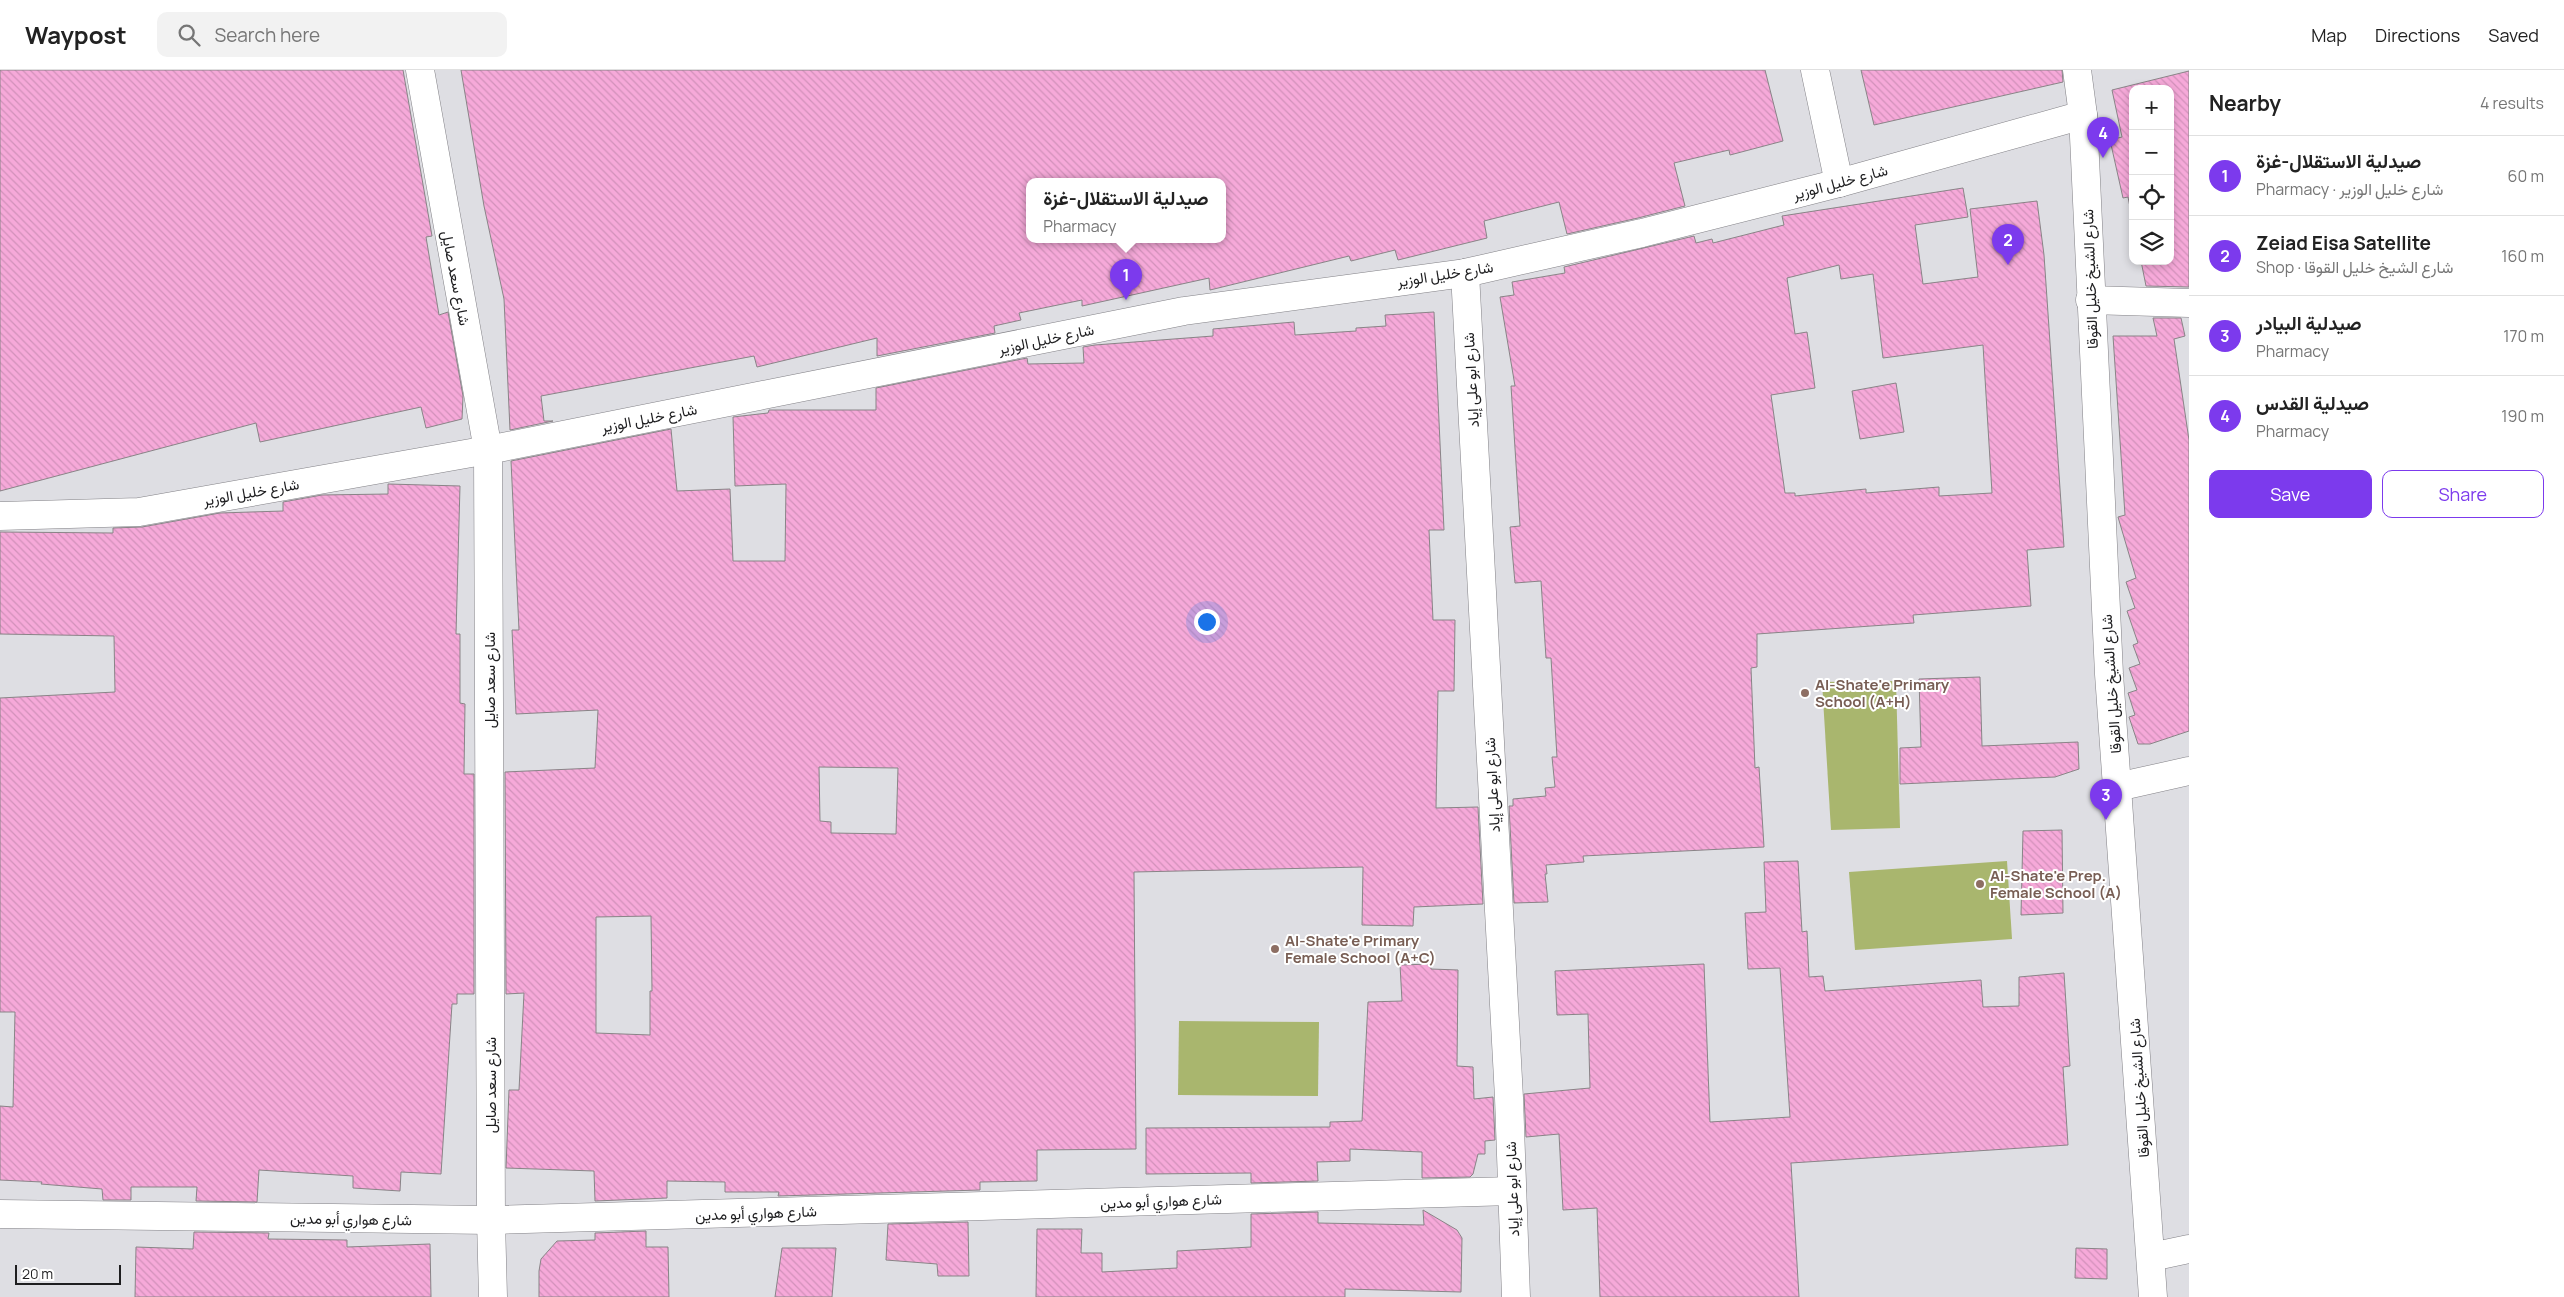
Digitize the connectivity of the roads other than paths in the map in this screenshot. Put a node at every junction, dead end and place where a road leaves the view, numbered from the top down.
1 (420, 70) edge
2 (1815, 70) edge
3 (2077, 70) edge
4 (2083, 115) junction
5 (1839, 183) junction
6 (1465, 273) junction
7 (2090, 300) junction
8 (2189, 303) edge
9 (488, 450) junction
10 (0, 516) edge
11 (2189, 771) edge
12 (2117, 787) junction
13 (1512, 1191) junction
14 (0, 1214) edge
15 (491, 1220) junction
16 (2189, 1249) edge
17 (2151, 1258) junction
18 (493, 1297) edge
19 (1516, 1297) edge
20 (2153, 1297) edge

1 - 9 street, شارع سعد صايل
2 - 5 street
3 - 4 street, شارع الشيخ خليل القوقا
4 - 5 street, شارع خليل الوزير
4 - 7 street, شارع الشيخ خليل القوقا
5 - 6 street, شارع خليل الوزير
6 - 9 street, شارع خليل الوزير
6 - 13 street, شارع ابو على إياد
7 - 8 street
7 - 12 street, شارع الشيخ خليل القوقا
9 - 10 street, شارع خليل الوزير
9 - 15 street, شارع سعد صايل
11 - 12 street
12 - 17 street, شارع الشيخ خليل القوقا
13 - 15 street, شارع هواري أبو مدين
13 - 19 street, شارع ابو على إياد
14 - 15 street, شارع هواري أبو مدين
15 - 18 street, شارع سعد صايل
16 - 17 street
17 - 20 street, شارع الشيخ خليل القوقا

